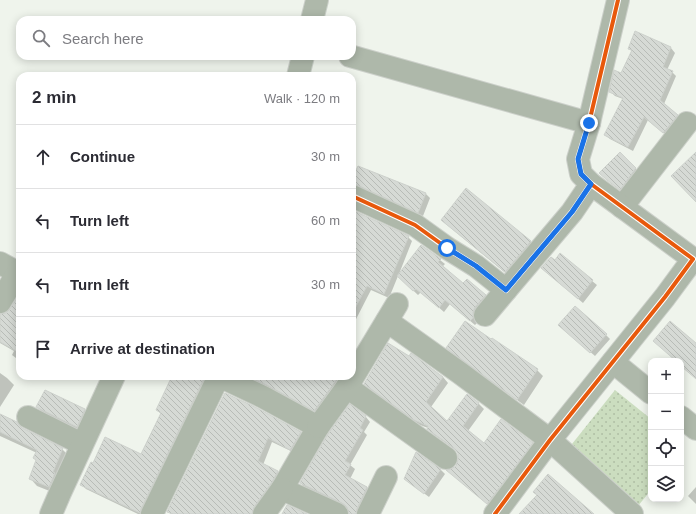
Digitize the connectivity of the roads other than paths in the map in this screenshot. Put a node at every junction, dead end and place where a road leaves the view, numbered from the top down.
1 (316, 0) edge
2 (618, 0) edge
3 (313, 16) edge
4 (356, 58) edge
5 (302, 60) edge
6 (299, 72) edge
7 (589, 123) junction
8 (687, 123) dead end
9 (591, 184) junction
10 (356, 198) edge
11 (622, 207) junction
12 (694, 257) edge
13 (13, 270) edge
14 (506, 290) junction
15 (0, 302) edge
16 (486, 315) dead end
17 (613, 362) junction
18 (356, 372) edge
19 (112, 380) edge
20 (217, 380) edge
21 (240, 380) edge
22 (351, 380) edge
23 (255, 383) edge
24 (347, 387) junction
25 (648, 391) edge
26 (28, 417) dead end
27 (318, 427) junction
28 (550, 440) junction
29 (82, 444) junction
30 (446, 458) dead end
31 (386, 478) dead end
32 (282, 489) junction
33 (327, 512) edge
34 (51, 514) edge
35 (152, 514) edge
36 (264, 514) edge
37 (368, 514) edge
38 (495, 514) edge
39 (632, 514) edge

1 - 3 street
2 - 7 street
4 - 7 street
5 - 6 street
7 - 9 street
8 - 11 street
9 - 11 street
9 - 14 street
10 - 14 street
11 - 12 street
12 - 17 street
13 - 15 street
14 - 16 street
17 - 25 street
17 - 28 street
18 - 28 street
19 - 29 street
20 - 35 street
21 - 23 street
22 - 24 street
23 - 27 street
24 - 27 street
24 - 30 street
26 - 29 street
27 - 32 street
28 - 38 street
28 - 39 street
29 - 34 street
31 - 37 street
32 - 33 street
32 - 36 street

